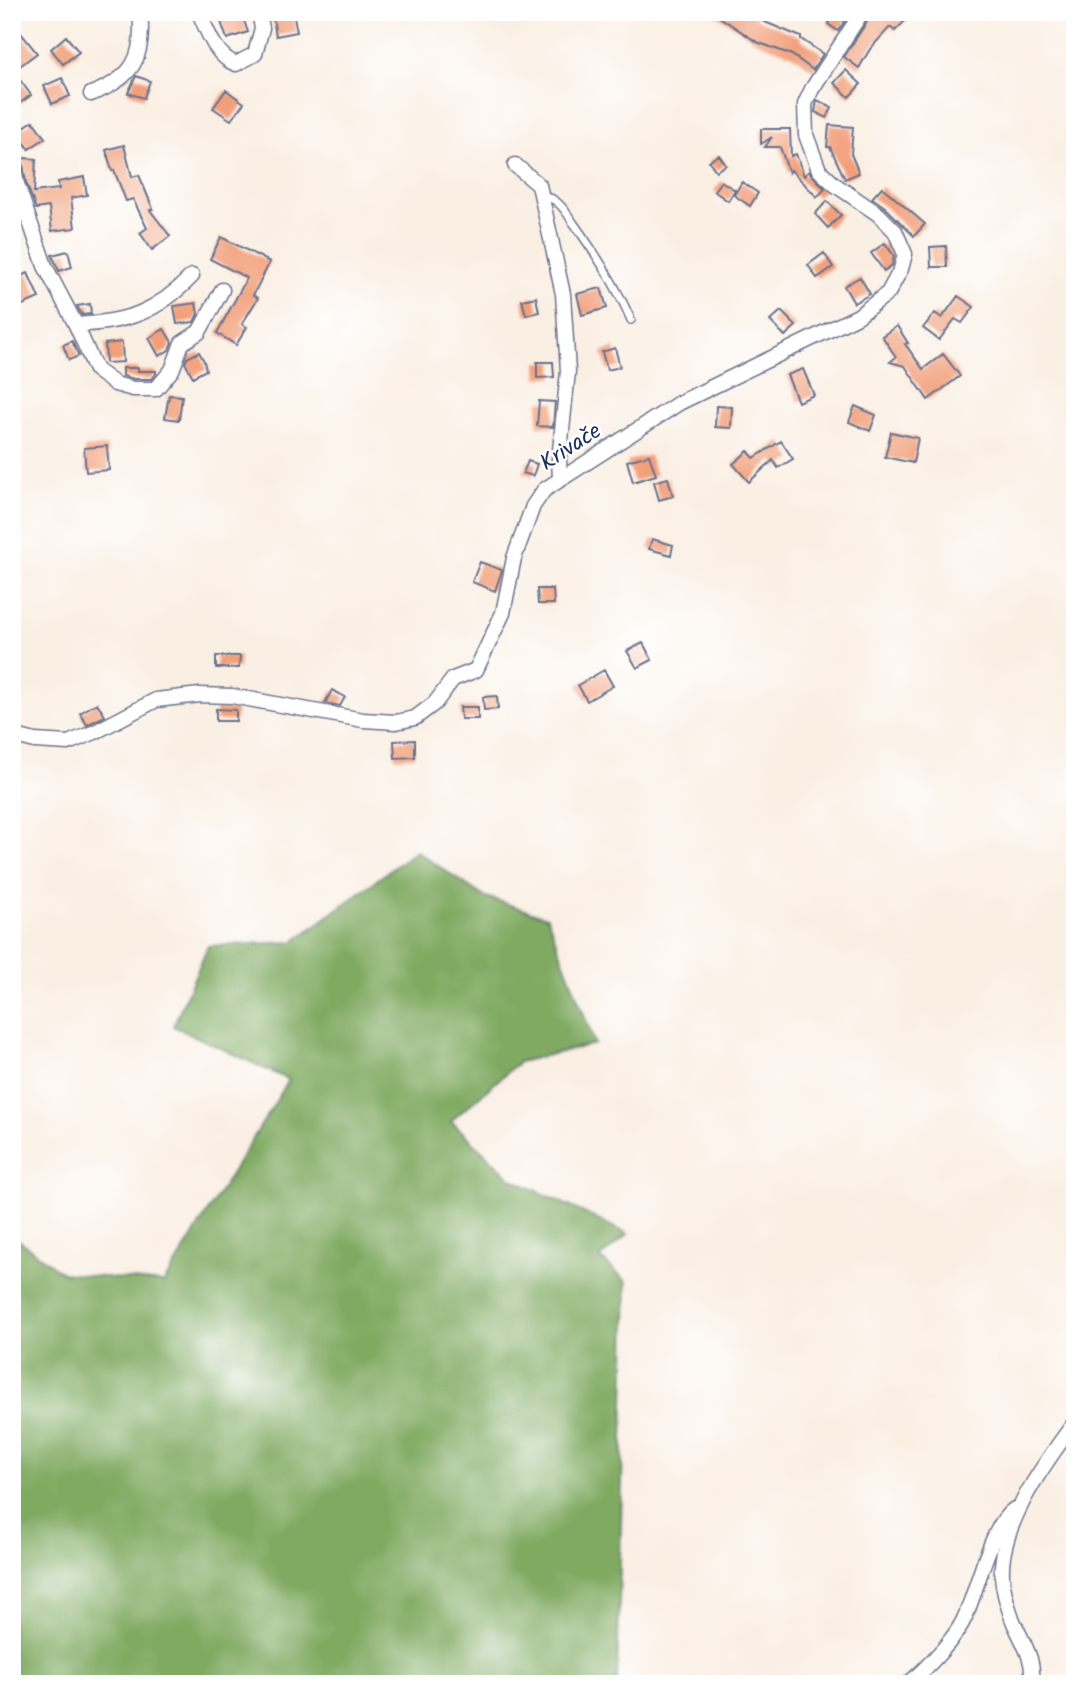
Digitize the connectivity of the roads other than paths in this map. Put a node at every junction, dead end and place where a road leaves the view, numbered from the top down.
1 (140, 12) edge
2 (199, 12) edge
3 (259, 12) edge
4 (862, 12) edge
5 (91, 94) dead end
6 (12, 158) edge
7 (515, 165) dead end
8 (543, 199) junction
9 (192, 276) dead end
10 (222, 290) dead end
11 (631, 320) dead end
12 (76, 325) junction
13 (560, 478) junction
14 (12, 735) edge
15 (1075, 1422) edge
16 (1021, 1507) junction
17 (908, 1684) edge
18 (1031, 1684) edge

1 - 5 street
2 - 3 street
4 - 13 street, Krivače
6 - 12 street
7 - 8 street
8 - 11 lane
8 - 13 street
9 - 12 street
10 - 12 street
13 - 14 street, Krivače
15 - 16 street
16 - 17 street
16 - 18 street

